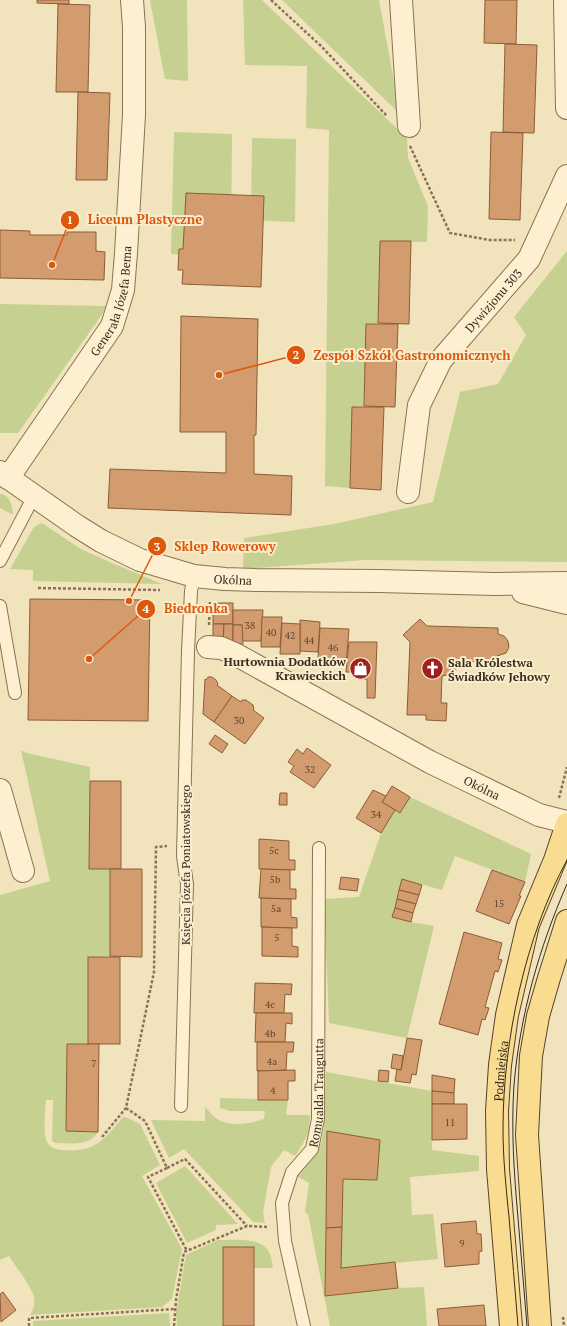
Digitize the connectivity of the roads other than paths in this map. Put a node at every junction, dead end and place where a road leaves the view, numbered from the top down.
1 (132, 0) edge
2 (401, 0) edge
3 (565, 0) edge
4 (567, 108) edge
5 (409, 126) dead end
6 (567, 176) edge
7 (4, 475) edge
8 (408, 492) dead end
9 (34, 496) junction
10 (0, 561) edge
11 (192, 583) junction
12 (567, 583) edge
13 (495, 584) junction
14 (567, 603) edge
15 (0, 606) edge
16 (208, 647) dead end
17 (15, 693) dead end
18 (0, 790) edge
19 (567, 823) edge
20 (320, 848) dead end
21 (23, 871) dead end
22 (567, 921) edge
23 (181, 1106) dead end
24 (304, 1326) edge
25 (511, 1326) edge
26 (540, 1326) edge

1 - 7 street, Generała Józefa Bema
2 - 5 street
3 - 4 street
6 - 8 street, Dywizjonu 303
7 - 9 street, Okólna
9 - 10 lane
9 - 11 street, Okólna
11 - 13 street, Okólna
11 - 23 lane, Księcia Józefa Poniatowskiego
12 - 13 street, Okólna
13 - 14 street, Okólna
15 - 17 lane
16 - 19 street, Okólna
18 - 21 street
19 - 25 main road, Podmiejska
20 - 24 lane, Romualda Traugutta
22 - 26 main road

